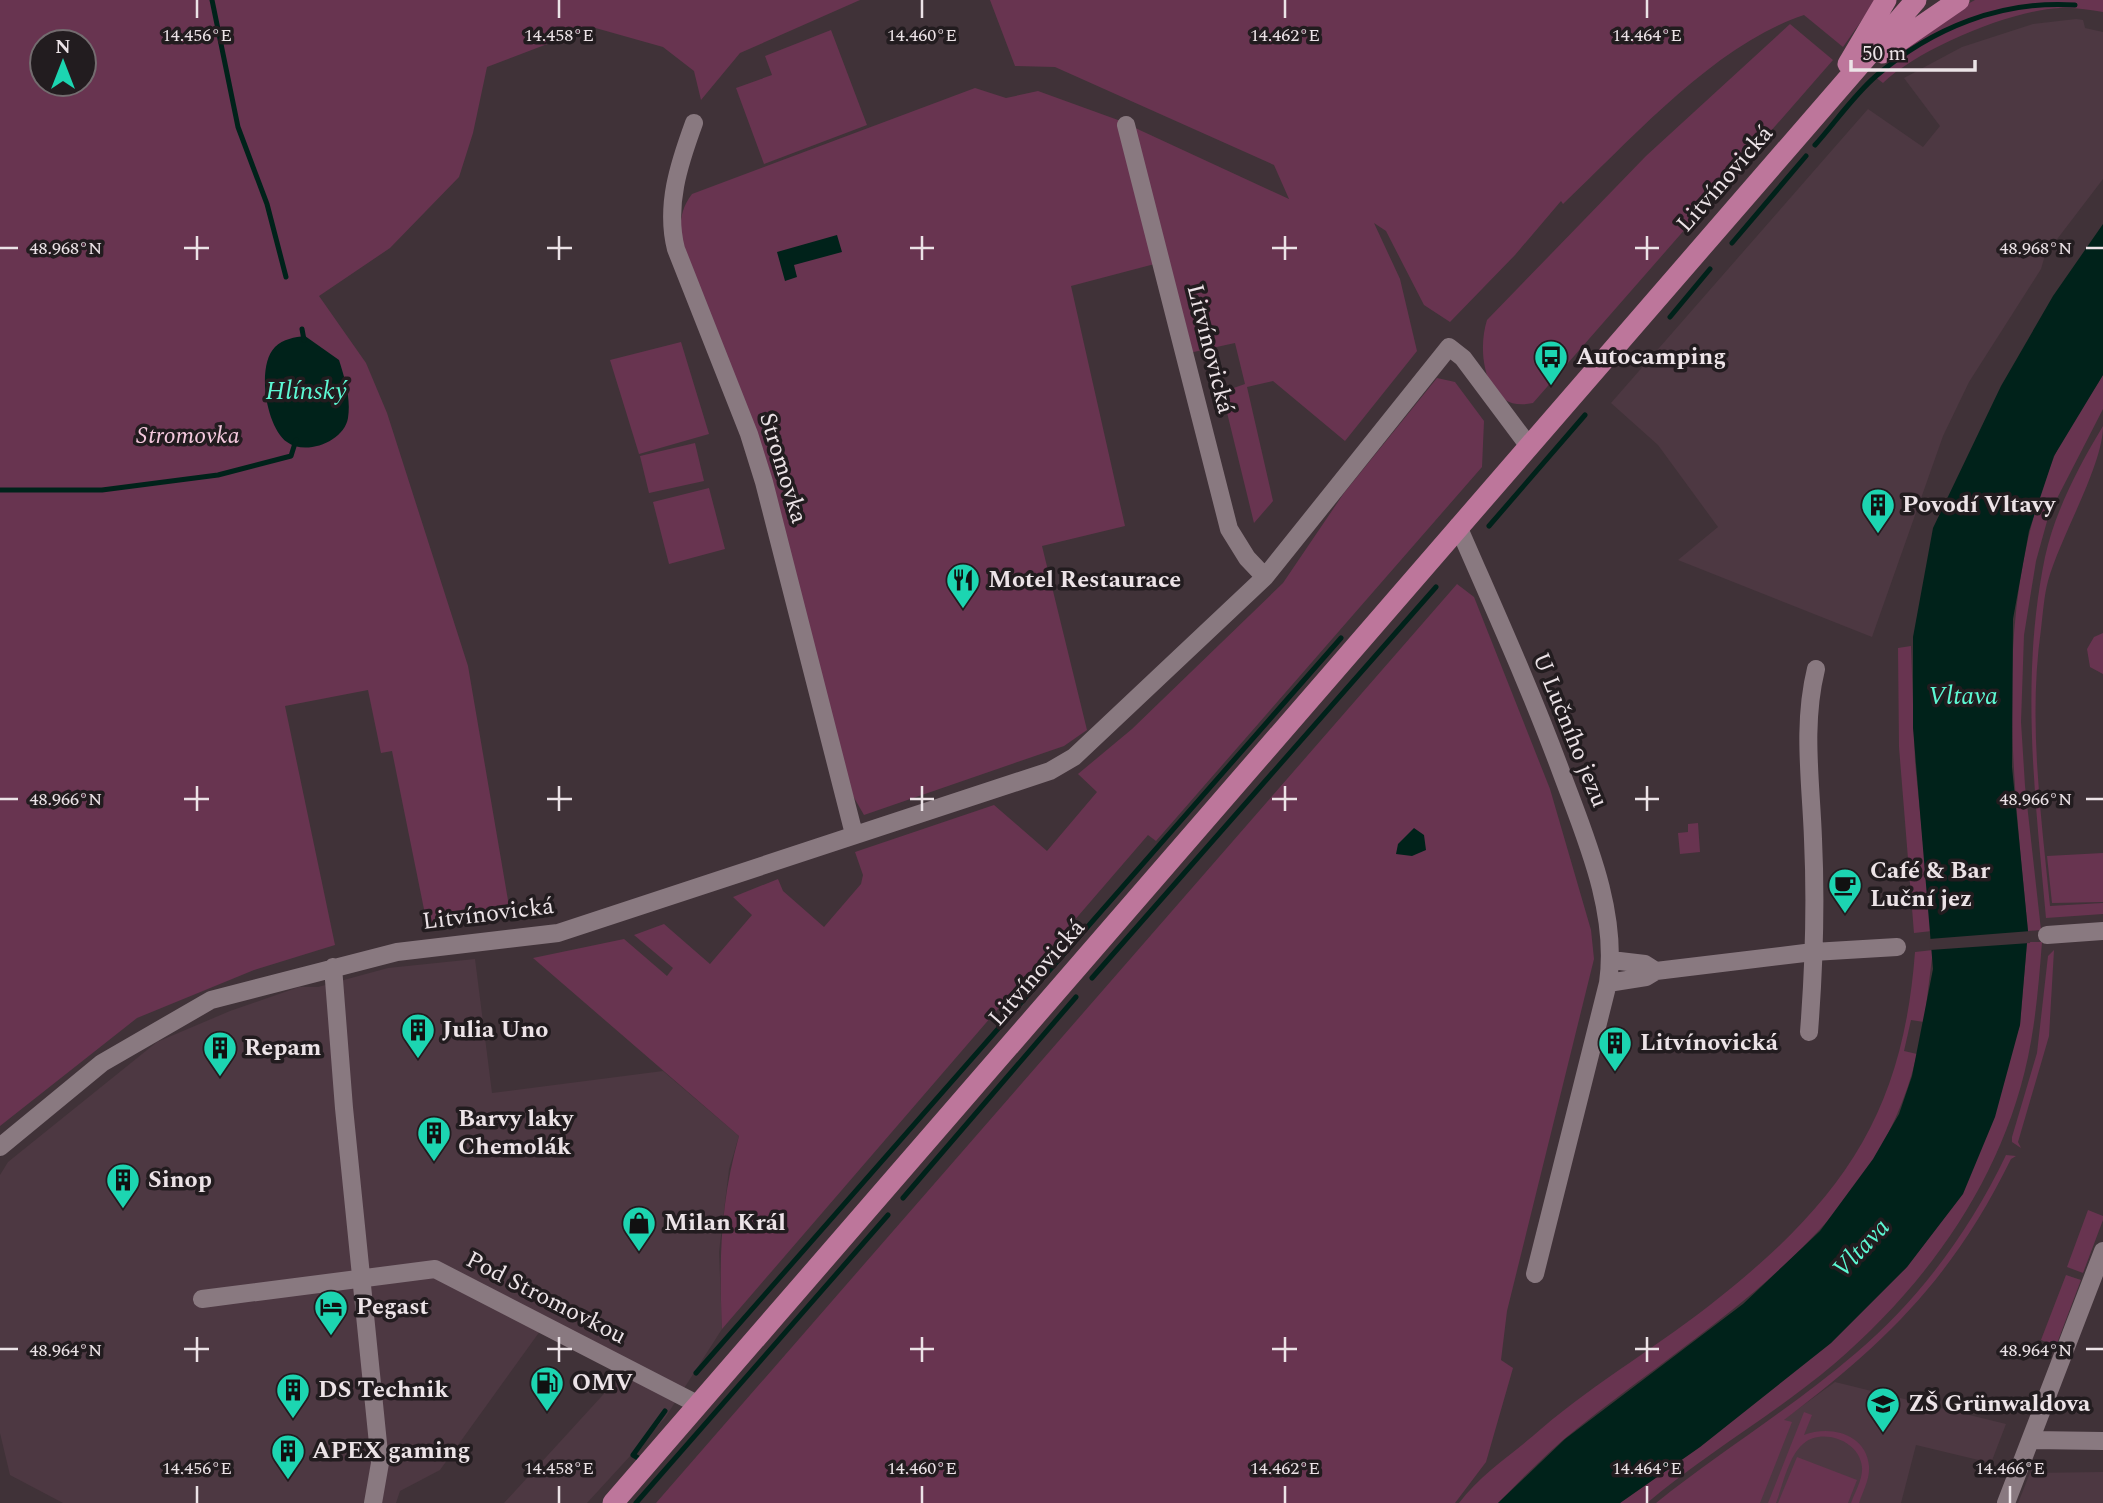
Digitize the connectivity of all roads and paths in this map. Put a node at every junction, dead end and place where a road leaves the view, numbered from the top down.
1 (1886, 0) edge
2 (1916, 0) edge
3 (1958, 0) edge
4 (1823, 106) junction
5 (694, 123) dead end
6 (1126, 125) dead end
7 (1528, 445) junction
8 (1458, 526) junction
9 (1265, 577) junction
10 (1816, 669) dead end
11 (854, 834) junction
12 (2103, 931) edge
13 (2047, 935) dead end
14 (1896, 947) dead end
15 (1813, 951) junction
16 (1611, 960) junction
17 (333, 967) junction
18 (1656, 971) junction
19 (1608, 983) junction
20 (1809, 1032) dead end
21 (0, 1147) edge
22 (2103, 1251) edge
23 (1535, 1274) dead end
24 (362, 1278) junction
25 (202, 1298) dead end
26 (699, 1405) junction
27 (2031, 1440) junction
28 (2103, 1441) edge
29 (373, 1503) edge
30 (613, 1503) edge
31 (2006, 1503) edge

1 - 4 main road
2 - 4 main road
3 - 4 main road
4 - 7 main road, Litvínovická
5 - 11 street, Stromovka
6 - 9 street, Litvínovická
7 - 8 main road, Litvínovická
7 - 9 street, Litvínovická
8 - 16 street, U Lučního jezu
8 - 26 main road, Litvínovická
9 - 11 street, Litvínovická
10 - 15 street
11 - 17 street, Litvínovická
12 - 13 street
14 - 15 street
15 - 18 street
15 - 20 street
16 - 18 street
16 - 19 street, U Lučního jezu
17 - 21 street, Litvínovická
17 - 24 street
18 - 19 street
19 - 23 street, U Lučního jezu
22 - 27 street
24 - 25 street, Pod Stromovkou
24 - 26 street, Pod Stromovkou
24 - 29 street
26 - 30 main road, Litvínovická
27 - 28 street
27 - 31 street

